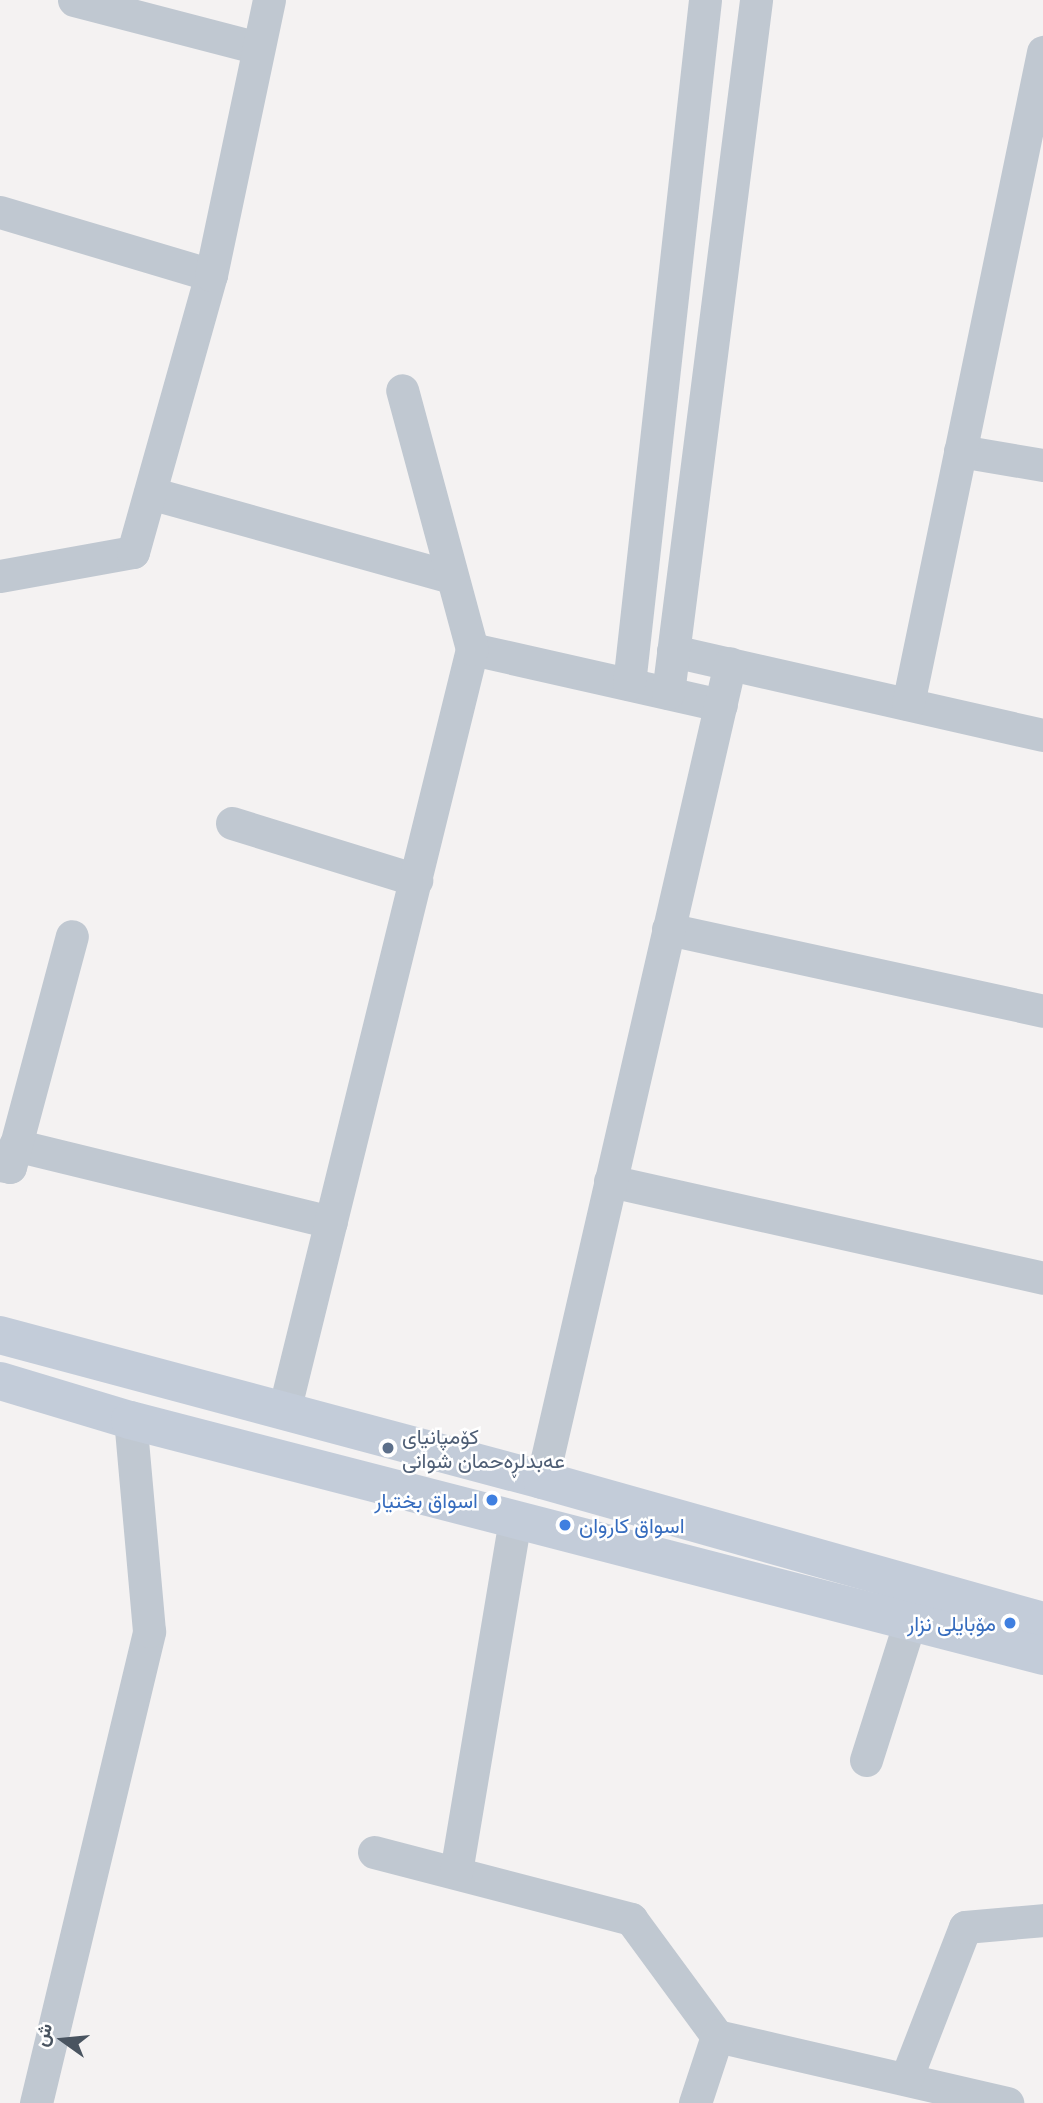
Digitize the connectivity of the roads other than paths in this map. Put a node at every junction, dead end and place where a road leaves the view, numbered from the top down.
1 (74, 0) edge
2 (270, 0) edge
3 (705, 0) edge
4 (756, 0) edge
5 (258, 48) junction
6 (1043, 52) edge
7 (0, 212) edge
8 (211, 275) junction
9 (402, 390) dead end
10 (960, 451) junction
11 (1043, 465) edge
12 (150, 493) junction
13 (0, 576) edge
14 (450, 578) junction
15 (471, 649) junction
16 (673, 651) junction
17 (730, 663) junction
18 (629, 684) junction
19 (668, 693) junction
20 (908, 704) junction
21 (721, 705) junction
22 (1043, 735) edge
23 (232, 823) dead end
24 (416, 880) junction
25 (668, 929) junction
26 (72, 936) dead end
27 (1043, 1010) edge
28 (8, 1155) edge
29 (610, 1181) junction
30 (331, 1222) junction
31 (1043, 1278) edge
32 (0, 1335) edge
33 (0, 1381) edge
34 (284, 1411) junction
35 (130, 1420) junction
36 (542, 1480) junction
37 (514, 1519) junction
38 (910, 1621) junction
39 (1043, 1621) edge
40 (1043, 1656) edge
41 (866, 1760) dead end
42 (374, 1852) dead end
43 (456, 1872) junction
44 (1043, 1920) edge
45 (717, 2036) junction
46 (906, 2079) junction
47 (36, 2103) edge
48 (695, 2103) edge
49 (1007, 2103) edge

1 - 5 street
2 - 5 street
3 - 18 street
4 - 16 street
5 - 8 street
6 - 10 street
7 - 8 street
8 - 12 street
9 - 14 street
10 - 11 street
10 - 20 street
12 - 13 street
12 - 14 street
14 - 15 street
15 - 18 street
15 - 24 street
16 - 17 street
16 - 19 street
17 - 20 street
17 - 21 street
18 - 19 street
19 - 21 street
20 - 22 street
21 - 25 street
23 - 24 street
24 - 30 street
25 - 27 street
25 - 29 street
26 - 28 street
28 - 30 street
29 - 31 street
29 - 36 street
30 - 34 street
32 - 34 street
33 - 35 street
34 - 36 street
35 - 37 street
35 - 47 street
36 - 39 street
37 - 38 street
37 - 43 street
38 - 40 street
38 - 41 street
42 - 43 street
43 - 45 street
44 - 46 street
45 - 46 street
45 - 48 street
46 - 49 street

